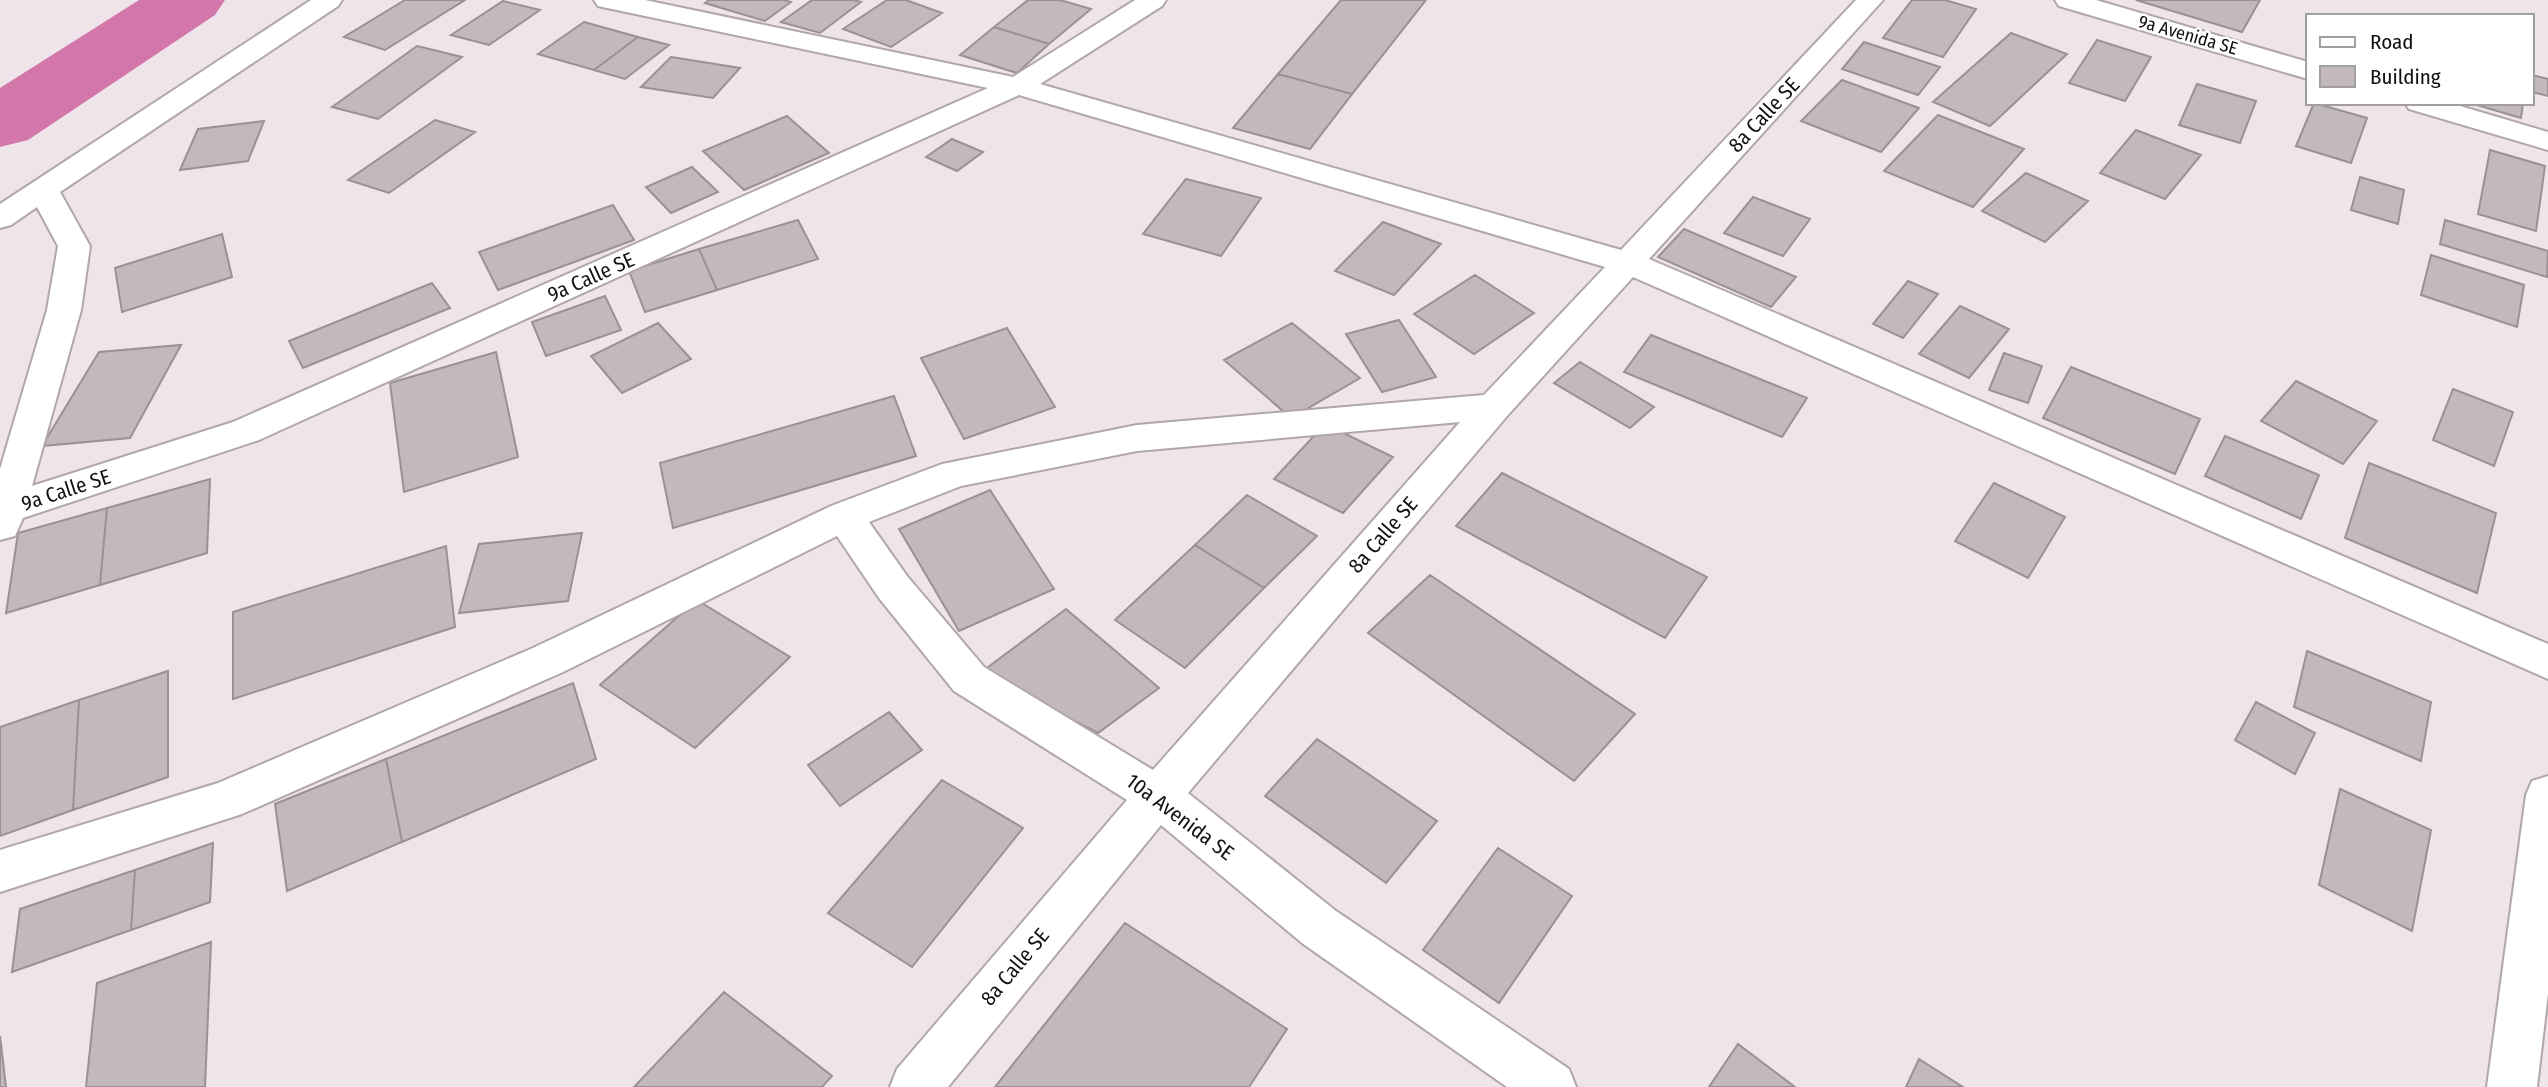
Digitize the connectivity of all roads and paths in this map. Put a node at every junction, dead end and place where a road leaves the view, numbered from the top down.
1 (329, 0) edge
2 (607, 0) edge
3 (1153, 0) edge
4 (1870, 0) edge
5 (2068, 0) edge
6 (2306, 70) edge
7 (1017, 86) junction
8 (2426, 105) edge
9 (2548, 141) edge
10 (43, 189) junction
11 (0, 218) edge
12 (1629, 262) junction
13 (1494, 407) junction
14 (844, 516) junction
15 (4, 520) edge
16 (2548, 662) edge
17 (2548, 795) edge
18 (1158, 796) junction
19 (0, 871) edge
20 (915, 1087) edge
21 (1551, 1087) edge
22 (2512, 1087) edge

1 - 10 street
2 - 7 street
3 - 7 street, 9a Calle SE
4 - 12 street, 8a Calle SE
5 - 6 street, 9a Avenida SE
7 - 12 street
7 - 15 street, 9a Calle SE
8 - 9 street
10 - 11 street
10 - 15 street
12 - 13 street, 8a Calle SE
12 - 16 street
13 - 14 street
13 - 18 street, 8a Calle SE
14 - 18 street, 10a Avenida SE
14 - 19 street
17 - 22 street
18 - 20 street, 8a Calle SE
18 - 21 street, 10a Avenida SE

